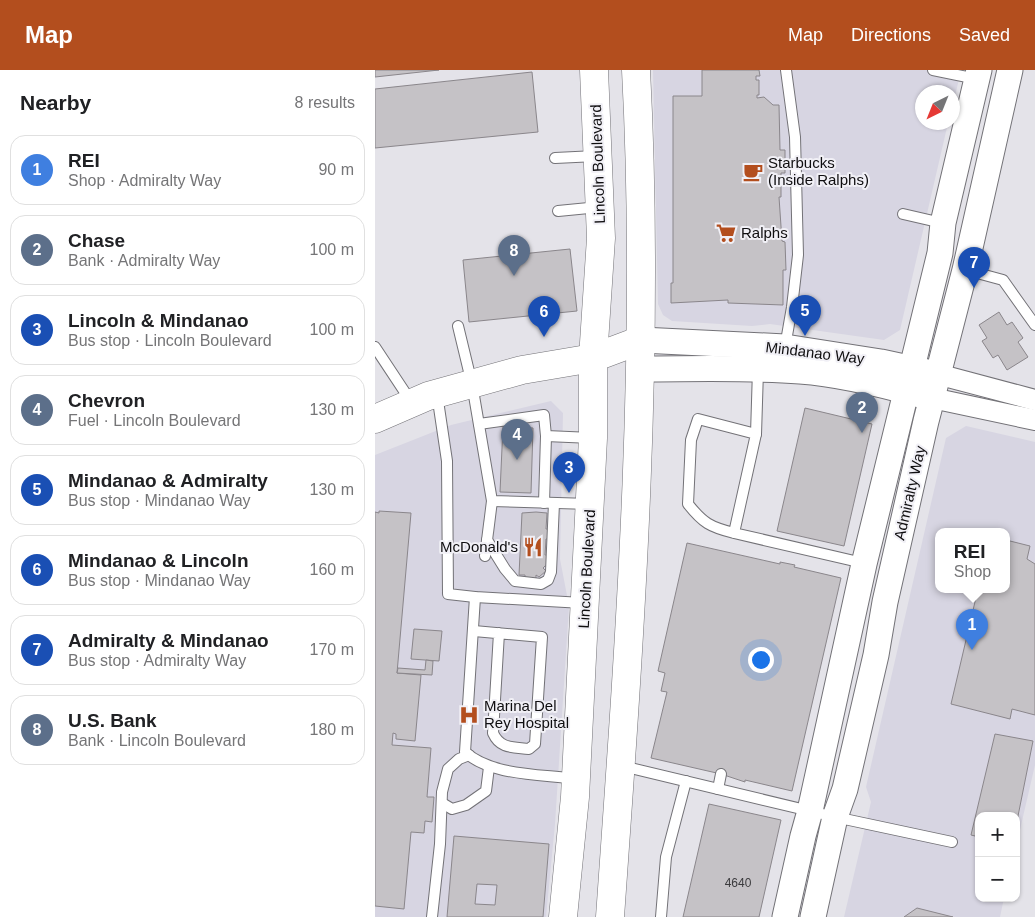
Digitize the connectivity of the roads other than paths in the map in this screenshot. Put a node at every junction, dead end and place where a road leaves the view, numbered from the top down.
1 (594, 70) edge
2 (637, 70) edge
3 (786, 70) edge
4 (933, 70) edge
5 (1010, 70) edge
6 (978, 75) edge
7 (597, 156) junction
8 (555, 158) dead end
9 (599, 207) junction
10 (558, 211) dead end
11 (903, 214) dead end
12 (943, 223) junction
13 (971, 241) junction
14 (965, 270) junction
15 (1035, 325) edge
16 (458, 326) dead end
17 (641, 340) junction
18 (375, 347) edge
19 (785, 347) junction
20 (593, 358) junction
21 (640, 369) junction
22 (758, 369) junction
23 (937, 374) junction
24 (908, 380) junction
25 (472, 384) junction
26 (437, 393) junction
27 (932, 398) junction
28 (1035, 400) edge
29 (411, 403) junction
30 (375, 419) edge
31 (1035, 420) edge
32 (479, 424) junction
33 (756, 434) junction
34 (546, 436) junction
35 (593, 438) junction
36 (492, 501) junction
37 (549, 503) junction
38 (591, 504) junction
39 (734, 533) junction
40 (487, 540) junction
41 (485, 556) dead end
42 (864, 564) junction
43 (475, 597) junction
44 (586, 603) junction
45 (474, 631) junction
46 (499, 633) junction
47 (471, 758) junction
48 (621, 766) junction
49 (489, 767) junction
50 (721, 774) dead end
51 (576, 779) junction
52 (686, 781) junction
53 (718, 789) junction
54 (442, 802) junction
55 (810, 811) junction
56 (835, 817) junction
57 (952, 842) dead end
58 (432, 917) edge
59 (563, 917) edge
60 (610, 917) edge
61 (661, 917) edge
62 (785, 917) edge
63 (813, 917) edge

1 - 7 main road, Lincoln Boulevard
2 - 17 main road
3 - 19 lane
4 - 6 lane
5 - 13 street, Admiralty Way
6 - 12 street, Admiralty Way
6 - 13 street
7 - 8 lane
7 - 9 main road, Lincoln Boulevard
9 - 10 lane
9 - 20 main road, Lincoln Boulevard
11 - 12 lane
12 - 24 street, Admiralty Way
13 - 14 street, Admiralty Way
14 - 15 lane
14 - 23 street, Admiralty Way
16 - 25 lane
17 - 19 street, Mindanao Way
17 - 20 main road, Mindanao Way
17 - 21 main road
18 - 29 lane
19 - 24 street, Mindanao Way
20 - 21 main road, Mindanao Way
20 - 25 main road, Mindanao Way
20 - 35 main road, Lincoln Boulevard
21 - 22 street, Mindanao Way
21 - 48 main road
22 - 24 street, Mindanao Way
22 - 33 lane
23 - 24 street, Mindanao Way
23 - 27 street, Admiralty Way
23 - 28 street, Mindanao Way
24 - 27 street, Mindanao Way
24 - 42 street, Admiralty Way
25 - 26 main road, Mindanao Way
25 - 32 lane
26 - 29 main road, Mindanao Way
26 - 43 lane
27 - 31 street, Mindanao Way
27 - 56 street, Admiralty Way
29 - 30 main road, Mindanao Way
32 - 34 lane
32 - 36 lane
33 - 39 lane
33 - 39 lane
34 - 35 lane
34 - 37 lane
35 - 38 main road, Lincoln Boulevard
36 - 37 lane
36 - 40 lane
37 - 38 lane
37 - 40 lane
38 - 44 main road, Lincoln Boulevard
39 - 42 lane
40 - 41 lane
42 - 55 street, Admiralty Way
43 - 44 lane
43 - 45 lane
44 - 51 main road, Lincoln Boulevard
45 - 46 lane
45 - 47 lane
46 - 46 lane
47 - 49 lane
47 - 54 lane
48 - 52 lane
48 - 60 main road
49 - 51 lane
49 - 54 lane
50 - 53 lane
51 - 59 main road, Lincoln Boulevard
52 - 53 lane
52 - 61 lane
53 - 55 lane
54 - 58 lane
55 - 56 lane
55 - 62 street, Admiralty Way
56 - 57 lane
56 - 63 street, Admiralty Way

